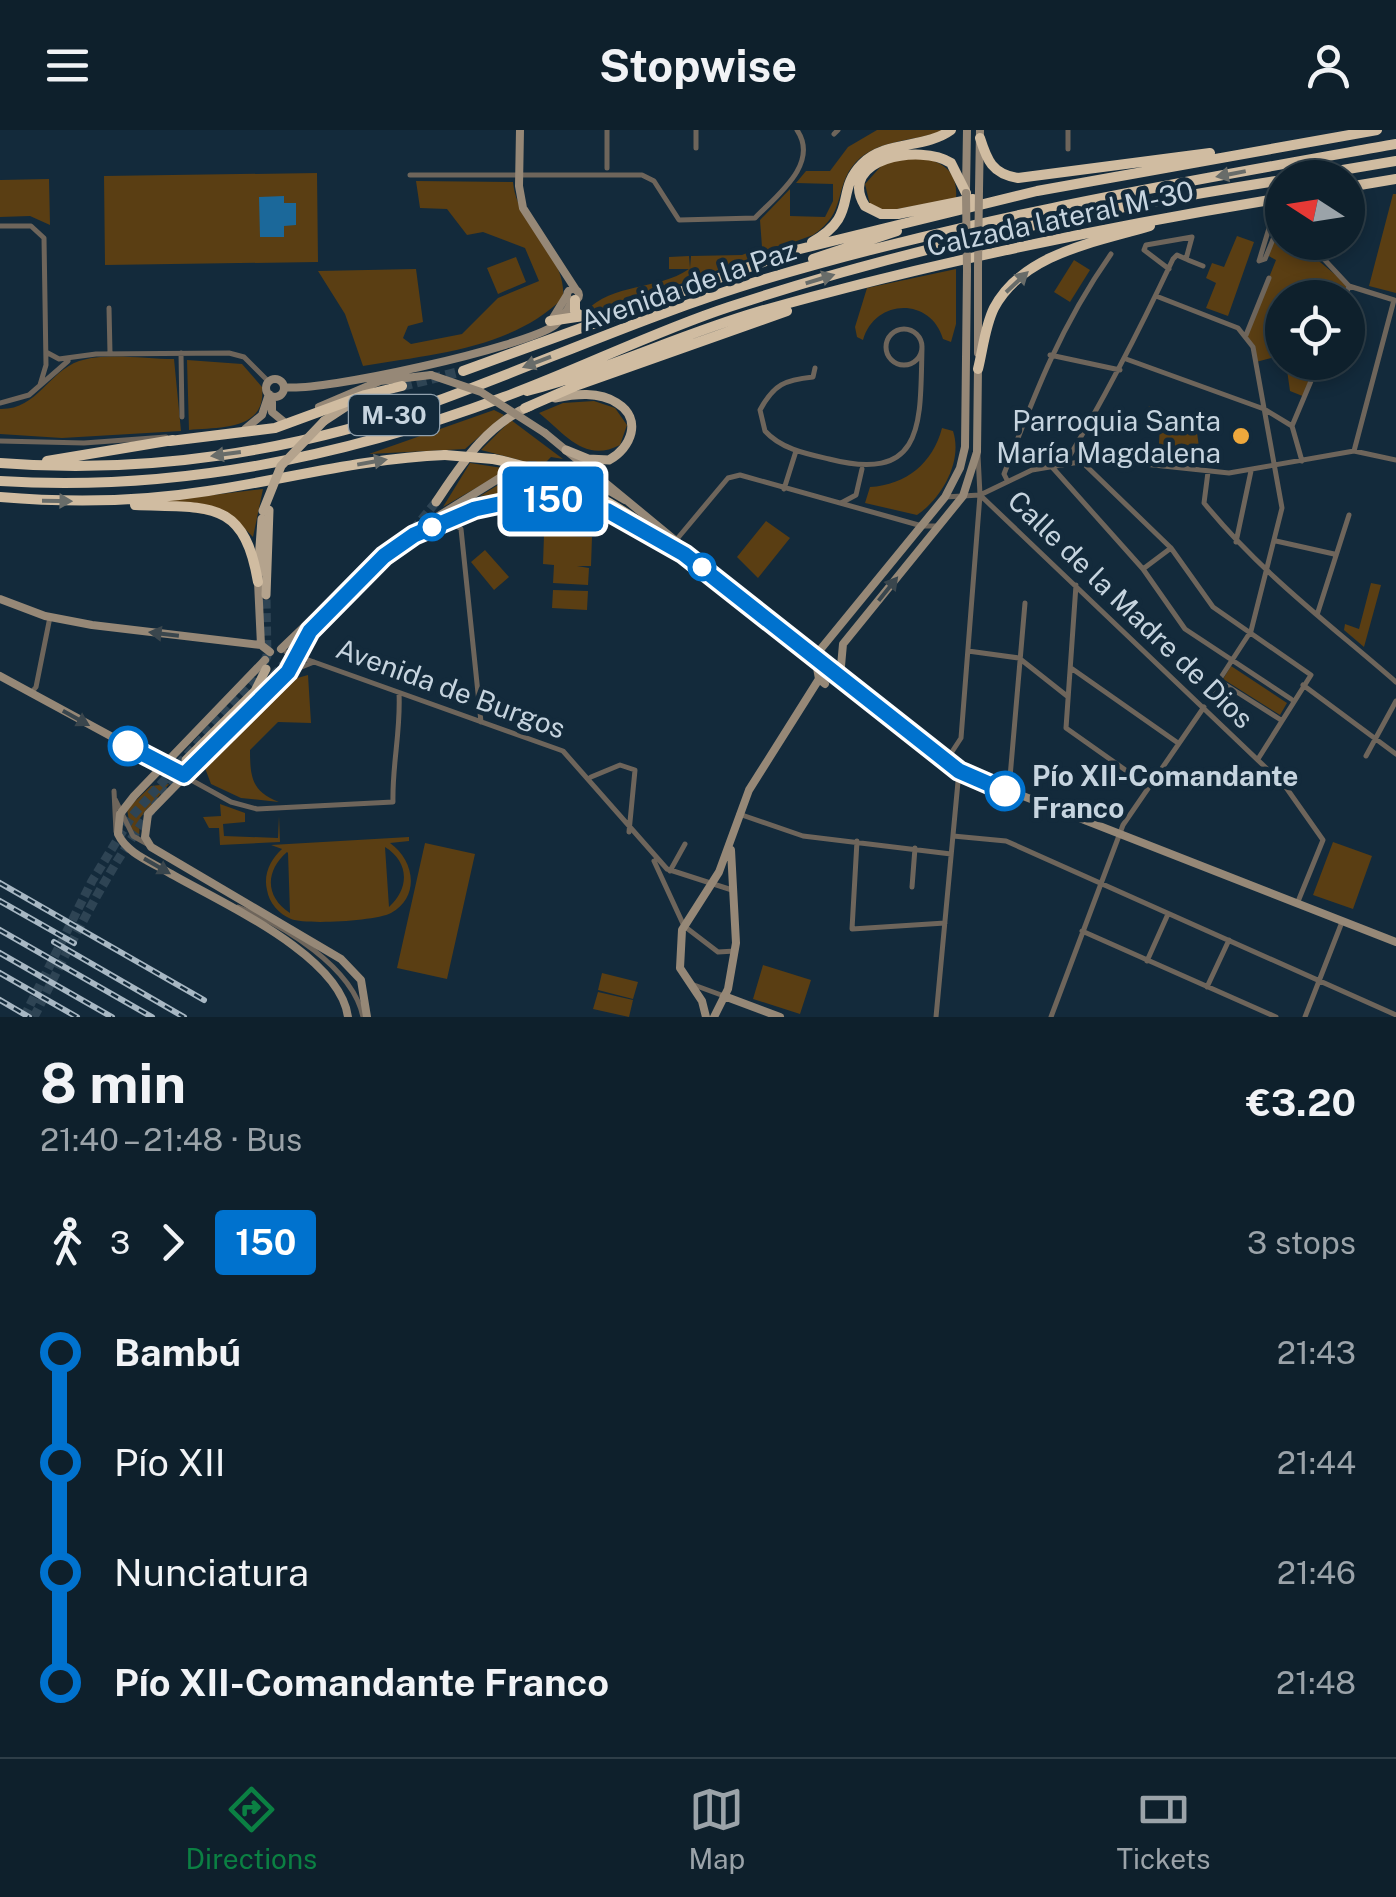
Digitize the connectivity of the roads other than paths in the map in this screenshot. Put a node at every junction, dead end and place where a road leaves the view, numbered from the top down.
1 (520, 130) edge
2 (607, 130) edge
3 (696, 130) edge
4 (797, 130) edge
5 (951, 130) edge
6 (966, 130) edge
7 (1068, 130) edge
8 (1377, 130) edge
9 (980, 134) edge
10 (1396, 144) edge
11 (696, 148) dead end
12 (1068, 148) dead end
13 (1231, 156) junction
14 (1396, 162) edge
15 (1365, 167) edge
16 (607, 168) dead end
17 (410, 175) dead end
18 (520, 175) junction
19 (1265, 183) edge
20 (1396, 183) edge
21 (1365, 186) edge
22 (1037, 191) junction
23 (966, 193) junction
24 (1265, 201) edge
25 (974, 206) junction
26 (1196, 212) junction
27 (0, 226) edge
28 (1277, 227) edge
29 (796, 250) junction
30 (1111, 254) dead end
31 (1186, 259) junction
32 (1325, 260) edge
33 (1203, 266) dead end
34 (1168, 268) junction
35 (1269, 278) dead end
36 (759, 280) junction
37 (1343, 280) edge
38 (848, 290) junction
39 (1365, 291) edge
40 (572, 295) junction
41 (1156, 296) junction
42 (1395, 300) edge
43 (110, 308) dead end
44 (626, 310) junction
45 (580, 315) junction
46 (556, 319) junction
47 (1246, 334) junction
48 (922, 348) junction
49 (46, 352) junction
50 (181, 353) junction
51 (110, 354) junction
52 (1050, 355) junction
53 (1126, 358) junction
54 (70, 359) junction
55 (906, 364) junction
56 (816, 368) dead end
57 (978, 369) junction
58 (1120, 370) junction
59 (464, 371) tunnel mouth
60 (922, 376) junction
61 (1311, 380) edge
62 (269, 382) junction
63 (40, 385) junction
64 (402, 386) tunnel mouth
65 (284, 387) junction
66 (380, 391) junction
67 (272, 395) junction
68 (507, 396) junction
69 (0, 403) edge
70 (525, 408) junction
71 (1264, 409) junction
72 (182, 418) dead end
73 (284, 420) junction
74 (1282, 422) junction
75 (1292, 426) junction
76 (244, 430) junction
77 (1269, 431) junction
78 (213, 433) junction
79 (0, 441) edge
80 (170, 441) junction
81 (566, 450) junction
82 (796, 451) junction
83 (977, 452) junction
84 (1354, 452) junction
85 (1396, 460) edge
86 (1082, 461) junction
87 (1302, 461) junction
88 (1066, 463) junction
89 (5, 464) edge
90 (552, 466) tunnel mouth
91 (1276, 466) junction
92 (1052, 467) junction
93 (863, 468) junction
94 (1251, 471) junction
95 (1208, 472) junction
96 (506, 474) tunnel mouth
97 (0, 480) edge
98 (1007, 480) junction
99 (784, 489) junction
100 (856, 495) junction
101 (980, 495) junction
102 (963, 496) junction
103 (0, 497) edge
104 (945, 497) junction
105 (114, 502) junction
106 (437, 503) tunnel mouth
107 (838, 504) junction
108 (266, 511) junction
109 (868, 512) junction
110 (1349, 515) dead end
111 (649, 516) junction
112 (448, 520) junction
113 (922, 526) junction
114 (940, 526) junction
115 (678, 539) junction
116 (1276, 541) junction
117 (1236, 542) junction
118 (1171, 548) junction
119 (684, 554) junction
120 (1334, 554) junction
121 (384, 564) dead end
122 (1143, 569) junction
123 (711, 573) junction
124 (1266, 574) junction
125 (258, 582) junction
126 (1076, 585) junction
127 (266, 595) tunnel mouth
128 (0, 599) edge
129 (1025, 603) dead end
130 (1317, 615) junction
131 (50, 617) junction
132 (1250, 631) junction
133 (305, 638) junction
134 (261, 645) junction
135 (826, 646) junction
136 (968, 651) junction
137 (288, 652) junction
138 (840, 655) junction
139 (816, 656) junction
140 (1019, 658) junction
141 (267, 660) junction
142 (1230, 660) junction
143 (314, 662) junction
144 (1071, 668) junction
145 (288, 671) junction
146 (0, 676) edge
147 (840, 677) junction
148 (1218, 680) junction
149 (822, 682) junction
150 (1396, 682) edge
151 (274, 685) junction
152 (1303, 685) junction
153 (1212, 690) dead end
154 (31, 693) junction
155 (399, 693) junction
156 (1068, 697) junction
157 (1292, 700) junction
158 (1396, 701) edge
159 (1204, 707) junction
160 (1281, 720) junction
161 (480, 722) junction
162 (1373, 736) junction
163 (1178, 744) junction
164 (1396, 754) edge
165 (1366, 756) dead end
166 (1258, 759) junction
167 (186, 760) dead end
168 (946, 762) junction
169 (164, 765) junction
170 (202, 765) dead end
171 (959, 771) junction
172 (184, 775) junction
173 (590, 777) junction
174 (1148, 786) junction
175 (1009, 792) junction
176 (115, 795) junction
177 (134, 796) junction
178 (123, 810) junction
179 (739, 814) junction
180 (630, 832) junction
181 (118, 834) junction
182 (1118, 835) junction
183 (953, 836) junction
184 (731, 840) junction
185 (857, 841) junction
186 (685, 844) dead end
187 (149, 845) junction
188 (915, 848) junction
189 (647, 851) junction
190 (951, 854) junction
191 (670, 871) junction
192 (714, 882) junction
193 (1100, 886) junction
194 (912, 887) dead end
195 (732, 890) junction
196 (221, 902) junction
197 (1297, 904) junction
198 (1168, 914) junction
199 (1342, 922) junction
200 (945, 923) junction
201 (684, 926) junction
202 (1082, 931) junction
203 (1228, 940) junction
204 (1396, 942) edge
205 (735, 951) junction
206 (1148, 961) junction
207 (1320, 978) junction
208 (691, 984) junction
209 (1207, 986) junction
210 (724, 996) junction
211 (1379, 1006) junction
212 (1396, 1015) edge
213 (348, 1017) edge
214 (365, 1017) edge
215 (710, 1017) edge
216 (780, 1017) edge
217 (936, 1017) edge
218 (1052, 1017) edge
219 (1276, 1017) edge
220 (1305, 1017) edge
221 (1373, 1017) edge

1 - 18 main road
2 - 16 street
3 - 11 street
4 - 18 street
5 - 29 highway
6 - 23 main road
7 - 12 street
8 - 13 highway, Calzada lateral M-30 / M-30
9 - 13 highway
9 - 57 main road, bridge
10 -> 36 highway, Avenida de la Paz / M-30
13 - 22 highway, Calzada lateral M-30 / M-30
14 - 15 highway
17 - 18 street
18 - 40 main road
68 -> 19 highway, Avenida de la Paz / M-30
20 - 21 highway
22 - 23 highway
22 - 25 highway, Calzada lateral M-30 / M-30
23 - 104 main road, bridge
24 - 26 highway, Calzada lateral M-30 / M-30
25 - 29 highway, M-30
25 - 36 highway, M-30
26 - 38 highway, Calzada lateral M-30 / M-30
57 -> 26 highway
27 - 49 street
28 - 28 street
29 - 44 highway, M-30
30 - 52 street
31 - 33 street
31 - 34 street
31 - 34 street
32 - 37 street
34 - 41 street
35 - 47 street
36 -> 89 highway, Avenida de la Paz / M-30
38 - 68 highway, M-30
38 - 70 highway
39 - 42 street
40 - 45 highway
40 - 46 main road
41 - 47 street
41 - 53 street
42 - 84 street
43 - 51 street
44 - 45 highway
44 - 59 highway, M-30
45 - 46 highway
46 - 65 main road
47 - 71 street
48 - 55 street
48 - 55 street
48 - 60 street
49 - 54 street
49 - 63 street
50 - 51 street
50 - 62 street
50 - 72 street
51 - 54 street
52 - 58 street
52 - 98 street
53 - 58 street
53 - 71 street
54 - 63 street
55 - 60 street
56 - 82 street
57 - 83 main road
58 - 88 street
60 - 93 street
61 - 75 street
62 - 65 main road
62 - 67 main road
63 - 69 street
64 - 66 highway, M-30
65 - 67 main road
66 - 80 highway, M-30
66 - 108 main road, bridge
67 - 73 main road
67 - 76 main road
68 - 97 highway, Avenida de la Paz / M-30
70 - 81 main road
70 - 106 main road
71 - 74 street
71 - 77 street
73 - 76 main road, M-30
73 - 81 main road, bridge
74 - 75 street
74 - 77 street
75 - 87 street
76 - 78 main road, M-30
77 - 91 street
78 - 79 street
78 - 80 highway, M-30
80 - 89 highway, M-30
81 - 111 main road
82 - 93 street
82 - 99 street
83 - 101 street
83 - 102 main road
84 - 85 street
84 - 87 street
86 - 88 street
86 - 95 street
86 - 118 street
87 - 91 street
88 - 92 street
90 - 111 main road
91 - 94 street
91 - 116 street
92 - 98 street
92 - 122 street
93 - 100 street
94 - 95 street
94 - 117 street
95 - 117 street
96 - 137 main road
98 - 101 street
99 - 107 street
99 - 115 street
100 - 107 street
100 - 109 street
101 - 102 street
101 - 126 street, Calle de la Madre de Dios
101 - 136 street
102 - 104 street
102 - 114 main road
103 -> 105 highway
104 - 113 main road
105 -> 119 highway, bridge
105 - 125 highway
107 - 109 street
108 - 125 main road
108 - 127 main road
109 - 113 street
110 - 120 street
111 - 115 main road
112 - 119 main road
112 - 133 main road
112 - 161 street
113 - 114 street
113 - 135 main road
138 -> 114 main road
115 - 123 main road
116 - 120 street
116 - 124 street
117 - 124 street
118 - 122 street
118 - 132 street
119 - 123 main road
120 - 130 street
121 - 133 main road
122 - 142 street
123 - 139 main road
124 - 130 street
124 - 132 street
125 - 134 main road
126 - 144 street
126 - 159 street, Calle de la Madre de Dios
128 - 131 main road
129 - 140 street
130 - 150 street
134 -> 131 main road
131 - 154 street
132 - 142 street
132 - 152 street
133 - 137 main road
134 - 141 main road
135 - 138 main road
135 - 139 main road
136 - 140 street
136 - 168 street
137 - 141 main road
137 - 143 street, Avenida de Burgos
137 - 145 main road
138 - 147 main road
139 - 147 main road
139 - 149 main road
140 - 156 street
140 - 175 street
141 - 145 main road
141 - 167 main road
141 - 169 main road
142 - 148 street
142 - 157 street
143 - 145 street, Avenida de Burgos
143 - 155 street, Avenida de Burgos
144 - 156 street
144 - 163 street
145 - 151 main road
146 - 154 main road
147 - 149 main road
147 - 168 main road
148 - 153 street
148 - 160 street
149 - 179 main road
151 - 170 main road
151 - 172 main road
152 - 157 street
152 - 162 street
154 -> 169 main road
155 - 161 street, Avenida de Burgos
155 - 172 street
156 - 174 street
157 - 160 street
158 - 162 street
159 - 163 street
159 - 166 street, Calle de la Madre de Dios
160 - 166 street
161 - 173 street, Avenida de Burgos
162 - 164 street
162 - 165 street
163 - 174 street
166 - 197 street, Calle de la Madre de Dios
168 - 171 main road
169 - 172 street
169 - 177 main road
171 - 175 main road
171 - 183 street
172 - 187 main road
173 - 180 street, Avenida de Burgos
173 - 180 street
174 - 182 street
175 - 182 main road
176 - 177 street
176 - 178 street
176 - 181 street
177 - 178 main road
178 - 181 main road
178 - 187 street
179 - 184 main road
179 - 185 street
180 - 189 street, Avenida de Burgos
181 -> 196 main road
182 - 193 street
182 - 197 main road
183 - 190 street
183 - 193 street
184 - 192 main road
184 - 195 main road
185 - 188 street
185 - 200 street
186 - 191 street
187 - 214 main road
188 - 190 street
188 - 194 street
189 - 191 street
189 - 201 street
190 - 200 street
191 - 192 street
192 - 195 street
192 - 201 main road
193 - 198 street
193 - 202 street
195 - 205 main road
196 - 213 main road
196 - 214 street
197 - 199 main road
198 - 203 street
198 - 206 street
199 - 204 main road
199 - 207 street
200 - 217 street
201 - 205 street
201 - 208 main road
202 - 206 street
202 - 218 street
203 - 207 street
203 - 209 street
205 - 210 main road
206 - 209 street
207 - 211 street
207 - 220 street
208 - 210 street
208 - 215 main road
209 - 219 street
210 - 215 main road
210 - 216 main road
211 - 212 street
211 - 221 street

